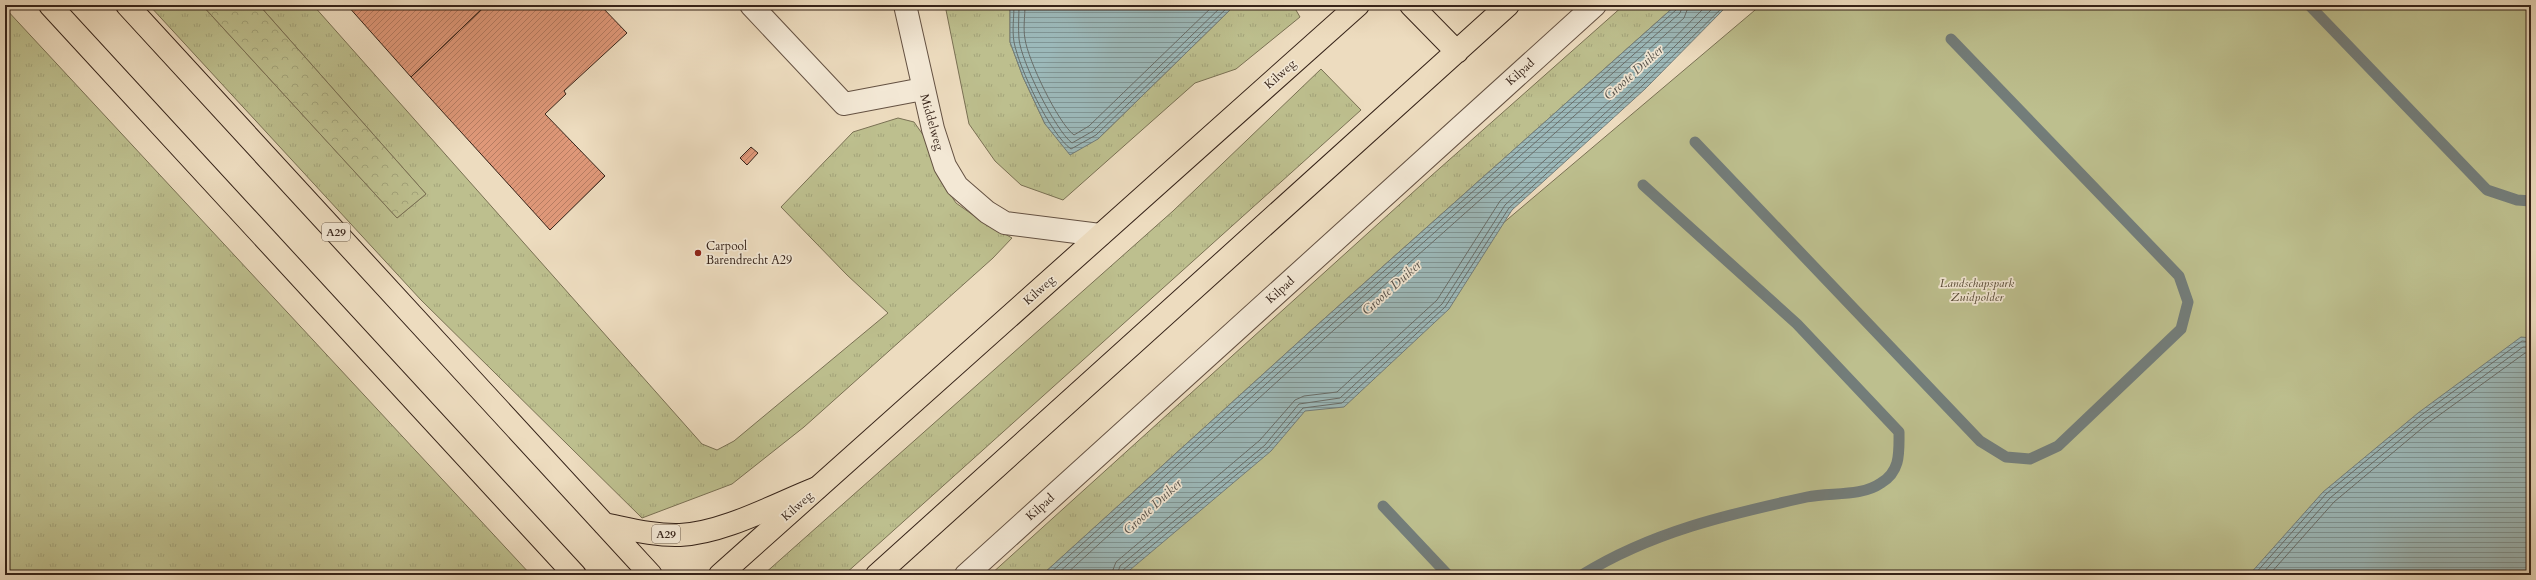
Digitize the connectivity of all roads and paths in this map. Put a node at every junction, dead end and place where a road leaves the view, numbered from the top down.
1 (50, 5) edge
2 (127, 5) edge
3 (751, 5) edge
4 (906, 5) edge
5 (1358, 5) edge
6 (1411, 5) edge
7 (1508, 5) edge
8 (1595, 5) edge
9 (1457, 52) junction
10 (923, 89) junction
11 (1100, 235) junction
12 (817, 488) junction
13 (604, 524) junction
14 (572, 574) edge
15 (651, 575) edge
16 (720, 575) edge
17 (877, 575) edge
18 (966, 575) edge

1 - 14 main road
2 - 13 main road, A29
3 - 10 street, Middelweg
4 - 10 street
5 - 11 main road, Kilweg
6 - 9 main road
7 - 9 main road
8 - 18 street, Kilpad
9 - 17 main road
10 - 11 street, Middelweg
11 - 12 main road, Kilweg
12 - 13 main road, A29
12 - 16 main road, Kilweg
13 - 15 main road, A29

